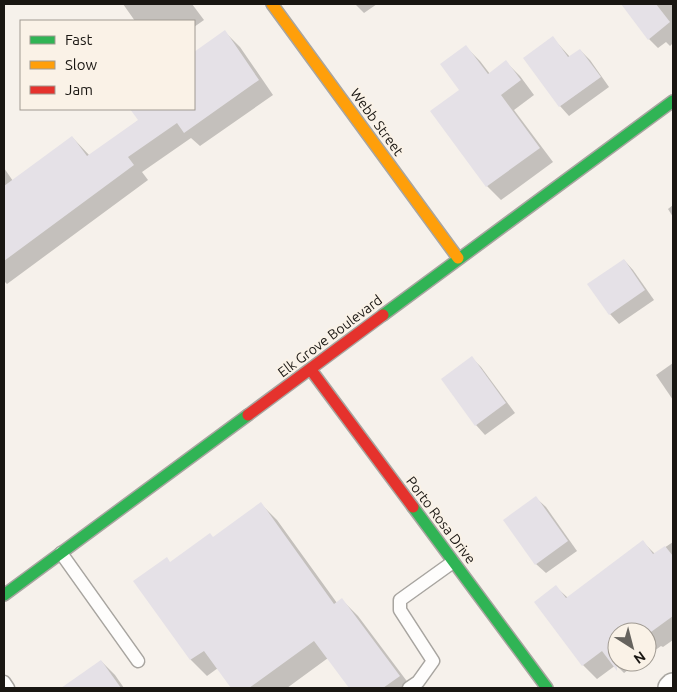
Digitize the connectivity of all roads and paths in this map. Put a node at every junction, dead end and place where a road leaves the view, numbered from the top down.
1 (272, 4) edge
2 (673, 101) edge
3 (458, 258) junction
4 (310, 370) junction
5 (61, 553) junction
6 (453, 562) junction
7 (4, 595) edge
8 (138, 662) dead end
9 (4, 682) edge
10 (8, 688) edge
11 (409, 688) edge
12 (546, 688) edge

1 - 3 main road, Webb Street
2 - 3 main road, Elk Grove Boulevard
3 - 4 main road, Elk Grove Boulevard
4 - 5 main road, Elk Grove Boulevard
4 - 6 main road, Porto Rosa Drive
5 - 7 main road, Elk Grove Boulevard
5 - 8 lane
6 - 11 lane
6 - 12 main road, Porto Rosa Drive
9 - 10 lane

